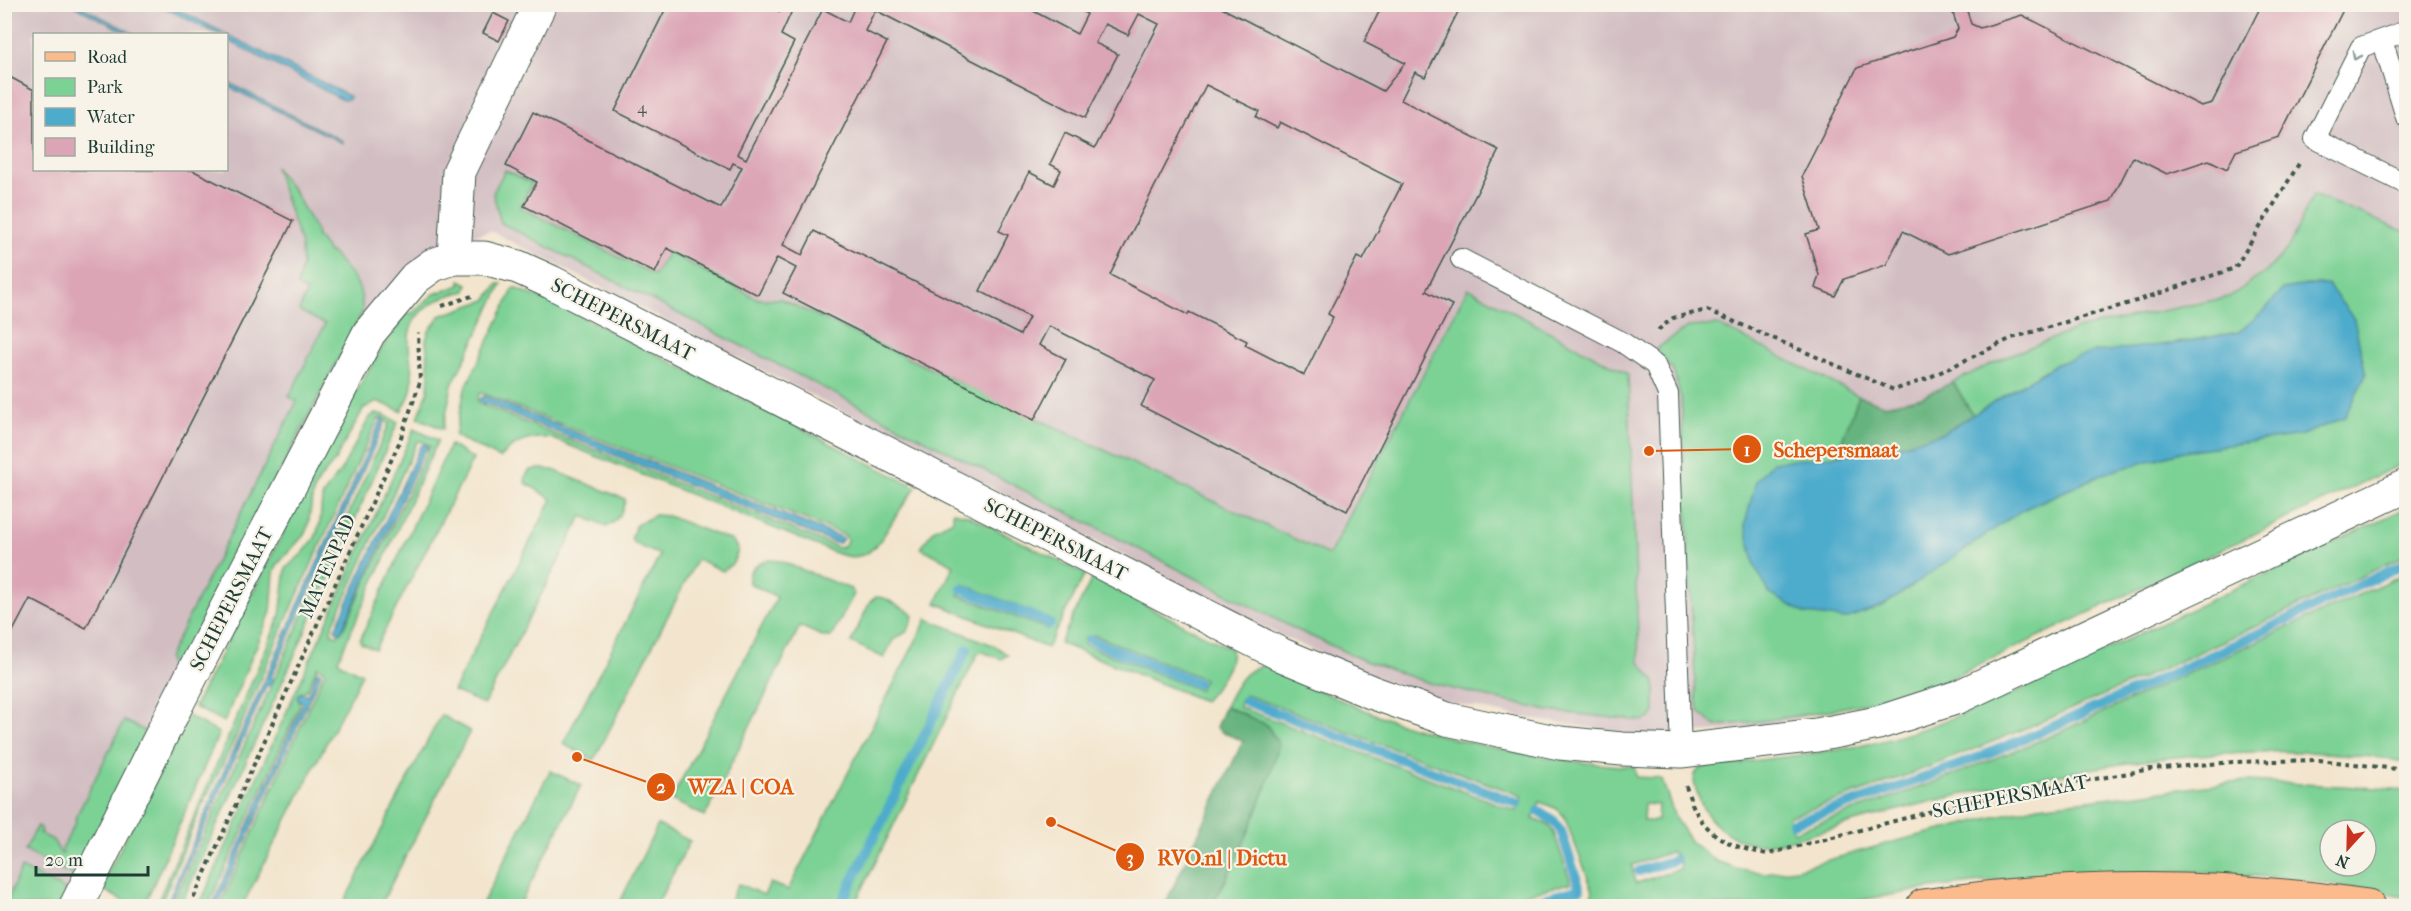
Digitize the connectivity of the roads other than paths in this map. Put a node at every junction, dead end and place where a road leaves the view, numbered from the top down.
1 (540, 4) edge
2 (2406, 30) edge
3 (2386, 52) dead end
4 (2406, 117) edge
5 (2406, 184) edge
6 (469, 258) junction
7 (1461, 259) dead end
8 (2406, 486) edge
9 (1681, 751) junction
10 (76, 906) edge
11 (1923, 906) edge
12 (2368, 906) edge

1 - 6 street
2 -> 5 lane
3 - 4 lane
6 - 9 street, SCHEPERSMAAT
6 - 10 street, SCHEPERSMAAT
7 - 9 lane
8 - 9 street, SCHEPERSMAAT
11 - 12 main road

